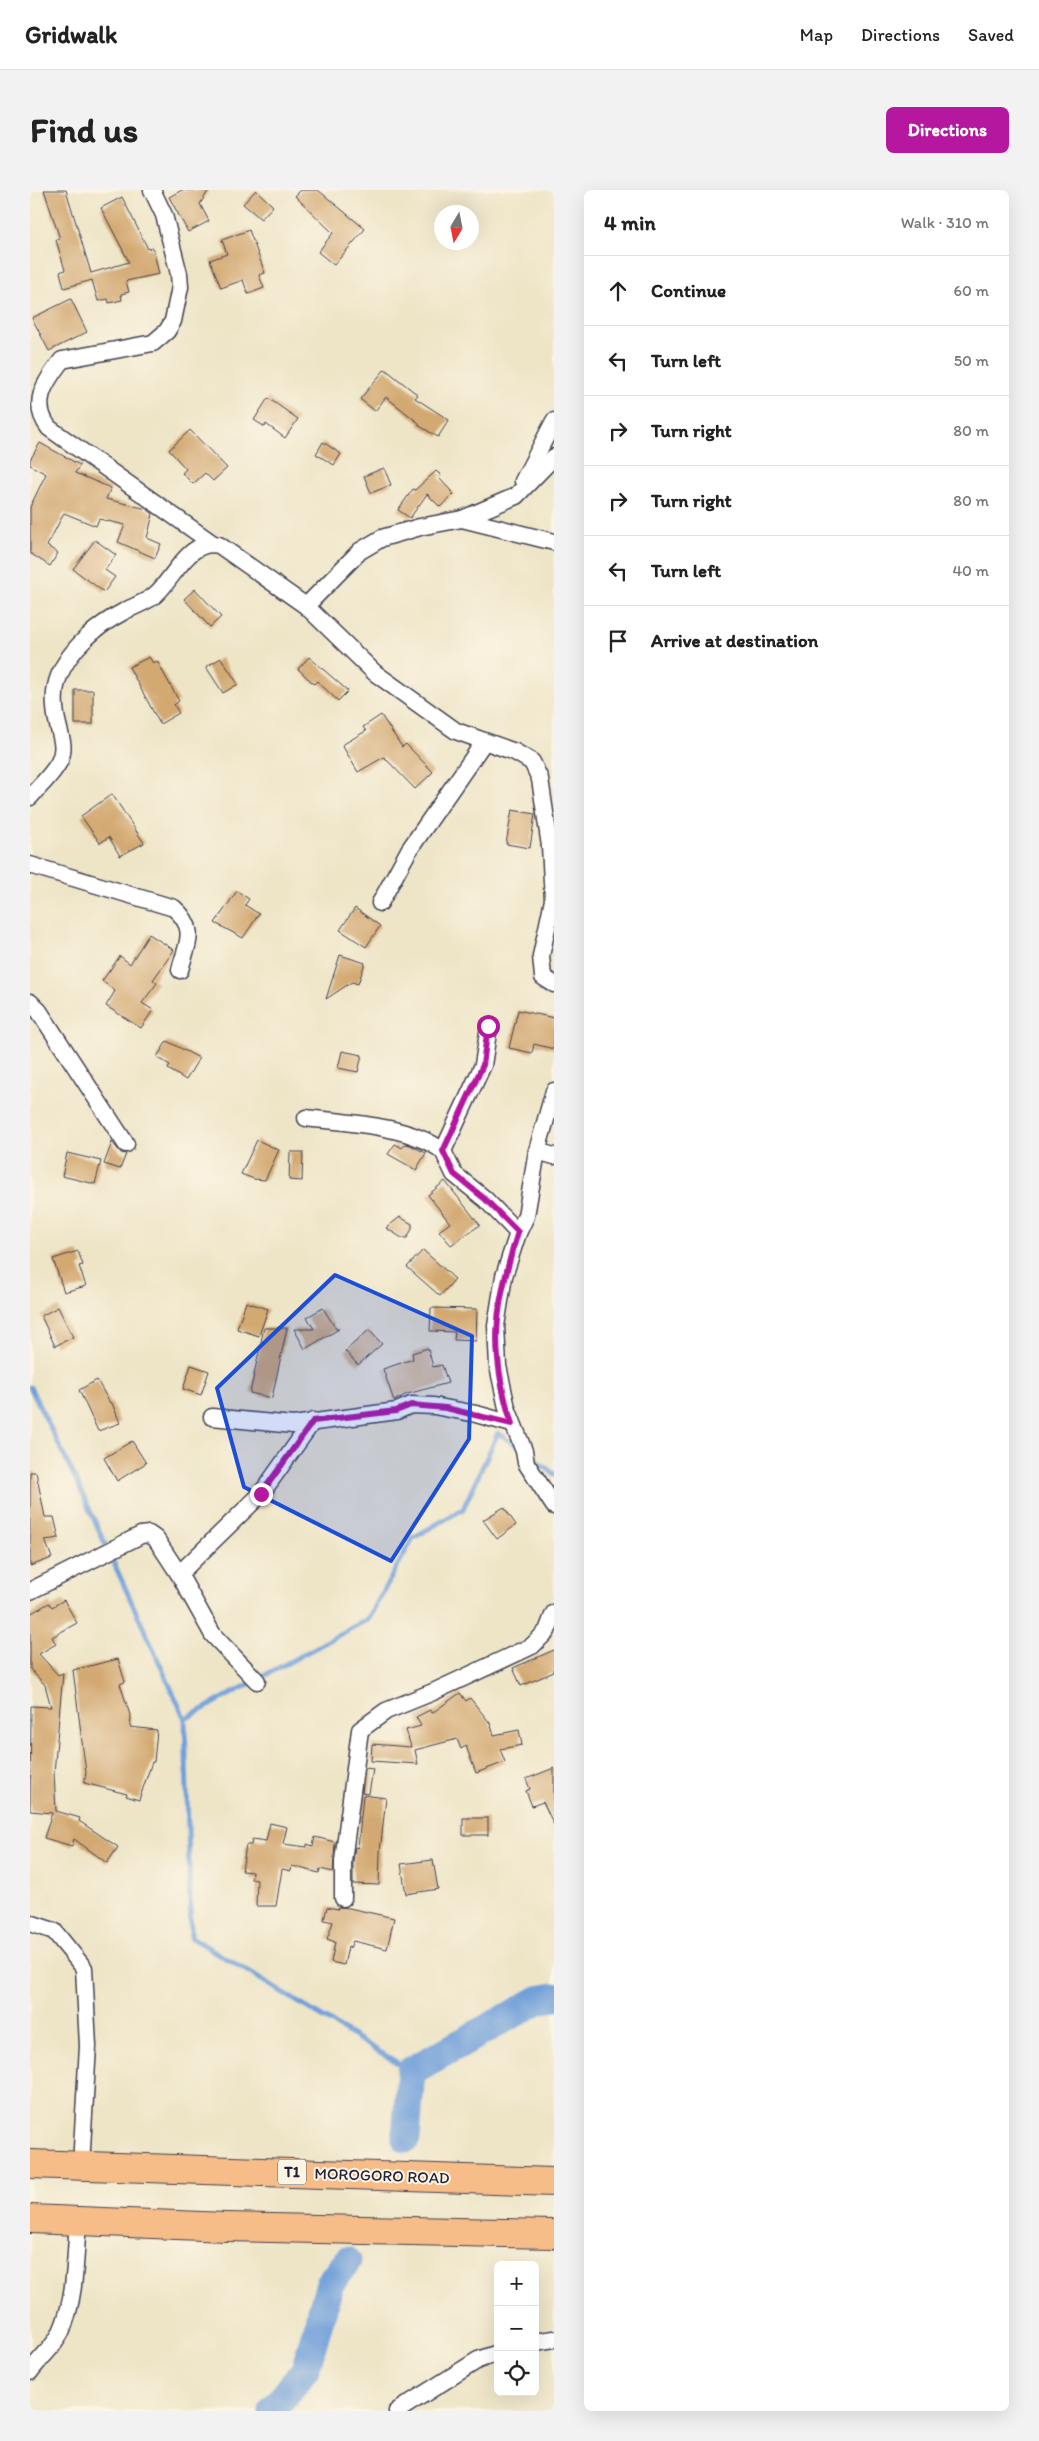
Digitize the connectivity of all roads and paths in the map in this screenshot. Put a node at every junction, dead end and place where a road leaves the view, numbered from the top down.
1 (152, 190) edge
2 (554, 421) edge
3 (554, 456) edge
4 (516, 496) junction
5 (462, 519) junction
6 (554, 542) edge
7 (212, 543) junction
8 (306, 606) junction
9 (484, 742) junction
10 (30, 797) edge
11 (552, 846) edge
12 (30, 865) edge
13 (380, 903) dead end
14 (180, 970) dead end
15 (554, 984) edge
16 (30, 1002) edge
17 (488, 1026) dead end
18 (554, 1092) edge
19 (306, 1118) dead end
20 (126, 1144) dead end
21 (443, 1151) junction
22 (538, 1151) junction
23 (554, 1156) edge
24 (518, 1232) junction
25 (212, 1417) dead end
26 (313, 1421) junction
27 (512, 1424) junction
28 (554, 1506) edge
29 (179, 1574) junction
30 (30, 1591) edge
31 (554, 1613) edge
32 (257, 1681) dead end
33 (344, 1898) dead end
34 (30, 1923) edge
35 (30, 2164) edge
36 (81, 2165) junction
37 (554, 2182) edge
38 (30, 2219) edge
39 (78, 2221) junction
40 (554, 2234) edge
41 (554, 2339) edge
42 (539, 2341) edge
43 (494, 2354) edge
44 (30, 2372) edge
45 (397, 2411) edge

1 - 7 street
2 - 4 street
3 - 4 street
4 - 5 street
5 - 6 street
5 - 8 street
7 - 8 street
7 - 10 street
8 - 9 street
9 - 11 street
9 - 13 street
11 - 15 street
12 - 14 street
16 - 20 street
17 - 21 street
18 - 22 street
19 - 21 street
21 - 24 street
22 - 23 street
22 - 24 street
24 - 27 street
25 - 26 street
26 - 27 street
26 - 29 street
27 - 28 street
29 - 30 street
29 - 32 street
31 - 33 street
34 - 36 street
35 - 36 highway, MOROGORO ROAD / T1
36 - 37 highway, MOROGORO ROAD / T1
38 - 39 highway
39 - 40 highway
39 - 44 street
41 - 42 street
43 - 45 street

